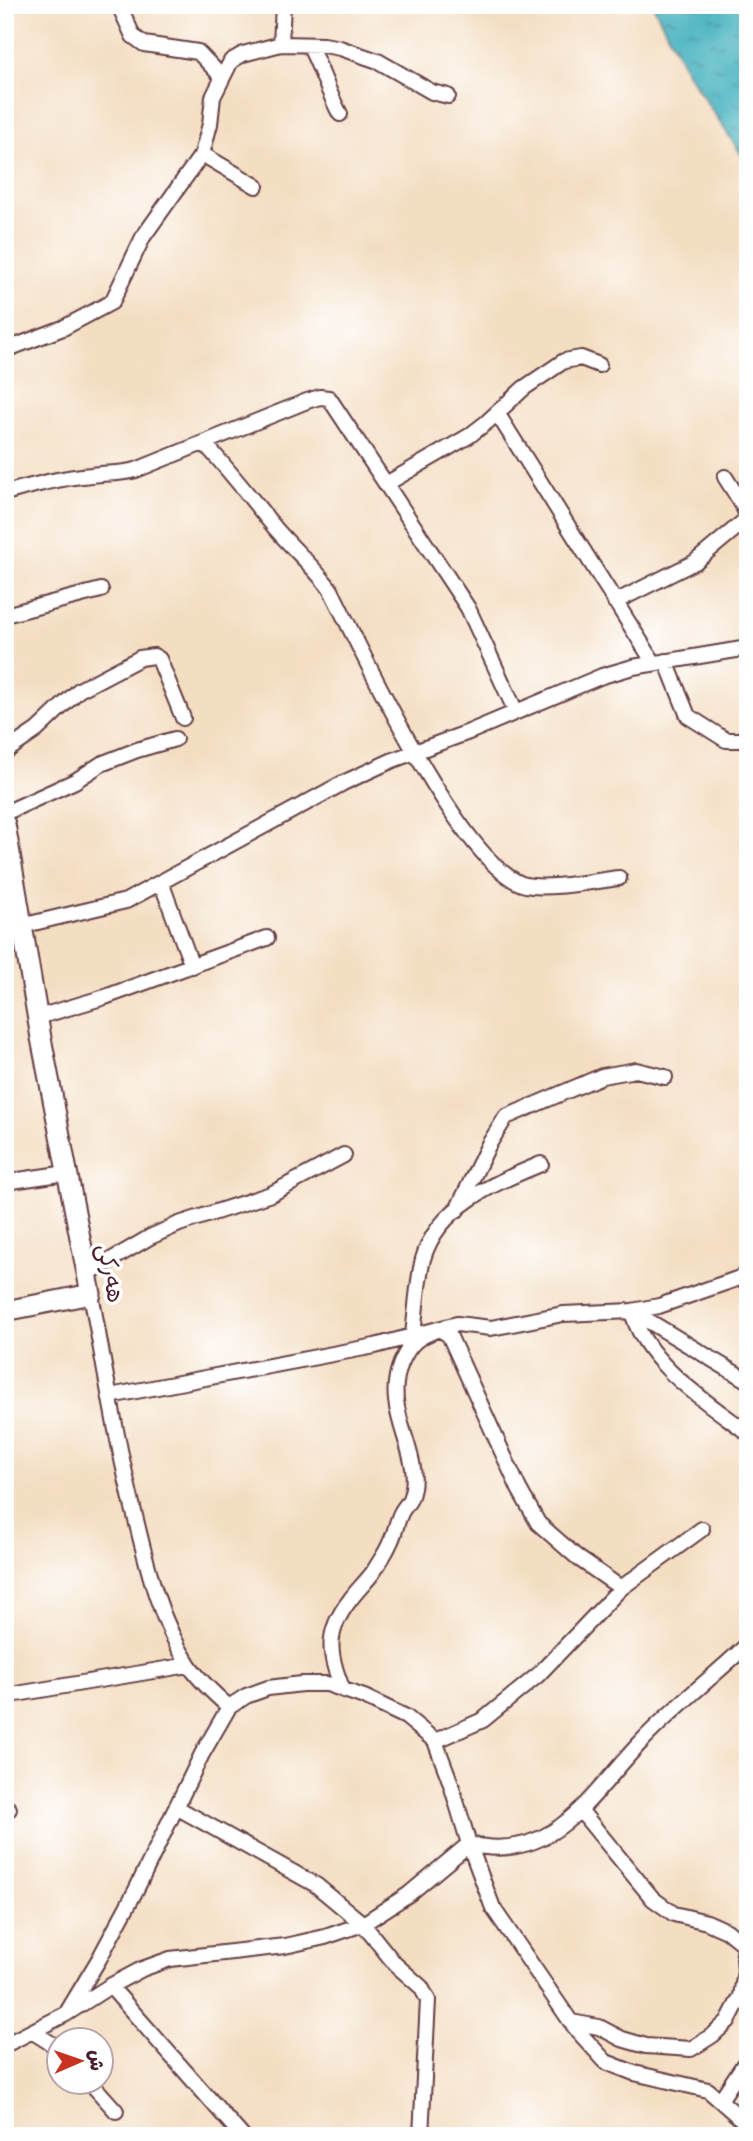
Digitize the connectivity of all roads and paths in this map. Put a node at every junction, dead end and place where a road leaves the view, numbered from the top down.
1 (119, 5) edge
2 (284, 5) edge
3 (281, 44) junction
4 (309, 45) junction
5 (222, 77) junction
6 (448, 96) dead end
7 (340, 114) dead end
8 (202, 154) junction
9 (256, 186) dead end
10 (5, 350) edge
11 (598, 365) dead end
12 (497, 413) junction
13 (205, 444) junction
14 (725, 477) dead end
15 (386, 484) junction
16 (5, 493) edge
17 (748, 518) edge
18 (101, 590) dead end
19 (615, 602) junction
20 (5, 615) edge
21 (748, 648) edge
22 (660, 662) junction
23 (516, 712) junction
24 (183, 718) dead end
25 (175, 739) dead end
26 (748, 740) edge
27 (5, 752) edge
28 (415, 752) junction
29 (5, 813) edge
30 (5, 824) edge
31 (618, 878) dead end
32 (161, 882) junction
33 (11, 898) edge
34 (21, 926) junction
35 (267, 939) dead end
36 (192, 966) junction
37 (38, 1017) junction
38 (665, 1077) dead end
39 (344, 1156) dead end
40 (541, 1164) dead end
41 (67, 1172) junction
42 (5, 1182) edge
43 (457, 1210) junction
44 (87, 1274) junction
45 (748, 1275) edge
46 (90, 1294) junction
47 (5, 1311) edge
48 (632, 1311) junction
49 (439, 1329) junction
50 (413, 1335) junction
51 (748, 1381) edge
52 (110, 1396) junction
53 (748, 1433) edge
54 (702, 1529) dead end
55 (621, 1588) junction
56 (748, 1644) edge
57 (189, 1665) junction
58 (343, 1690) junction
59 (5, 1696) edge
60 (229, 1707) junction
61 (435, 1741) junction
62 (176, 1807) junction
63 (580, 1810) junction
64 (469, 1844) junction
65 (363, 1924) junction
66 (110, 1986) junction
67 (66, 2014) junction
68 (571, 2022) junction
69 (33, 2032) junction
70 (46, 2040) edge
71 (5, 2045) edge
72 (748, 2058) edge
73 (103, 2096) edge
74 (721, 2099) junction
75 (116, 2111) dead end
76 (748, 2125) edge
77 (242, 2136) edge
78 (421, 2136) edge

1 - 5 street
2 - 3 street
3 - 4 street
3 - 5 street
4 - 6 street
4 - 7 street
5 - 8 street
8 - 9 street
8 - 10 street
11 - 12 street
12 - 15 street
12 - 19 street
13 - 15 street
13 - 16 street
13 - 28 street
14 - 17 street
15 - 23 street
17 - 19 street
18 - 20 street
19 - 22 street
21 - 22 street
22 - 23 street
22 - 26 street
23 - 28 street
24 - 27 street
25 - 29 street
28 - 31 street
28 - 32 street
30 - 33 street, هەرکی
32 - 34 street
32 - 36 street
33 - 34 street, هەرکی
34 - 37 street, هەرکی
35 - 36 street
36 - 37 street
37 - 41 street, هەرکی
38 - 43 street
39 - 44 street
40 - 43 street
41 - 42 street
41 - 44 street, هەرکی
43 - 50 street
44 - 46 street, هەرکی
45 - 48 street
46 - 47 street
46 - 52 street, هەرکی
48 - 49 street
48 - 51 street
48 - 53 street
49 - 50 street
49 - 55 street
49 - 58 street
50 - 52 street
52 - 57 street, هەرکی
54 - 55 street
55 - 61 street
56 - 63 street
57 - 59 street
57 - 60 street, هەرکی
58 - 60 street
58 - 61 street
60 - 62 street
61 - 64 street
62 - 65 street
62 - 67 street
63 - 64 street
63 - 68 street
64 - 65 street
64 - 68 street
65 - 66 street
65 - 78 street
66 - 67 street
66 - 77 street
67 - 69 street
68 - 74 street
69 - 70 street
69 - 71 street
72 - 74 street
73 - 75 street
74 - 76 street

